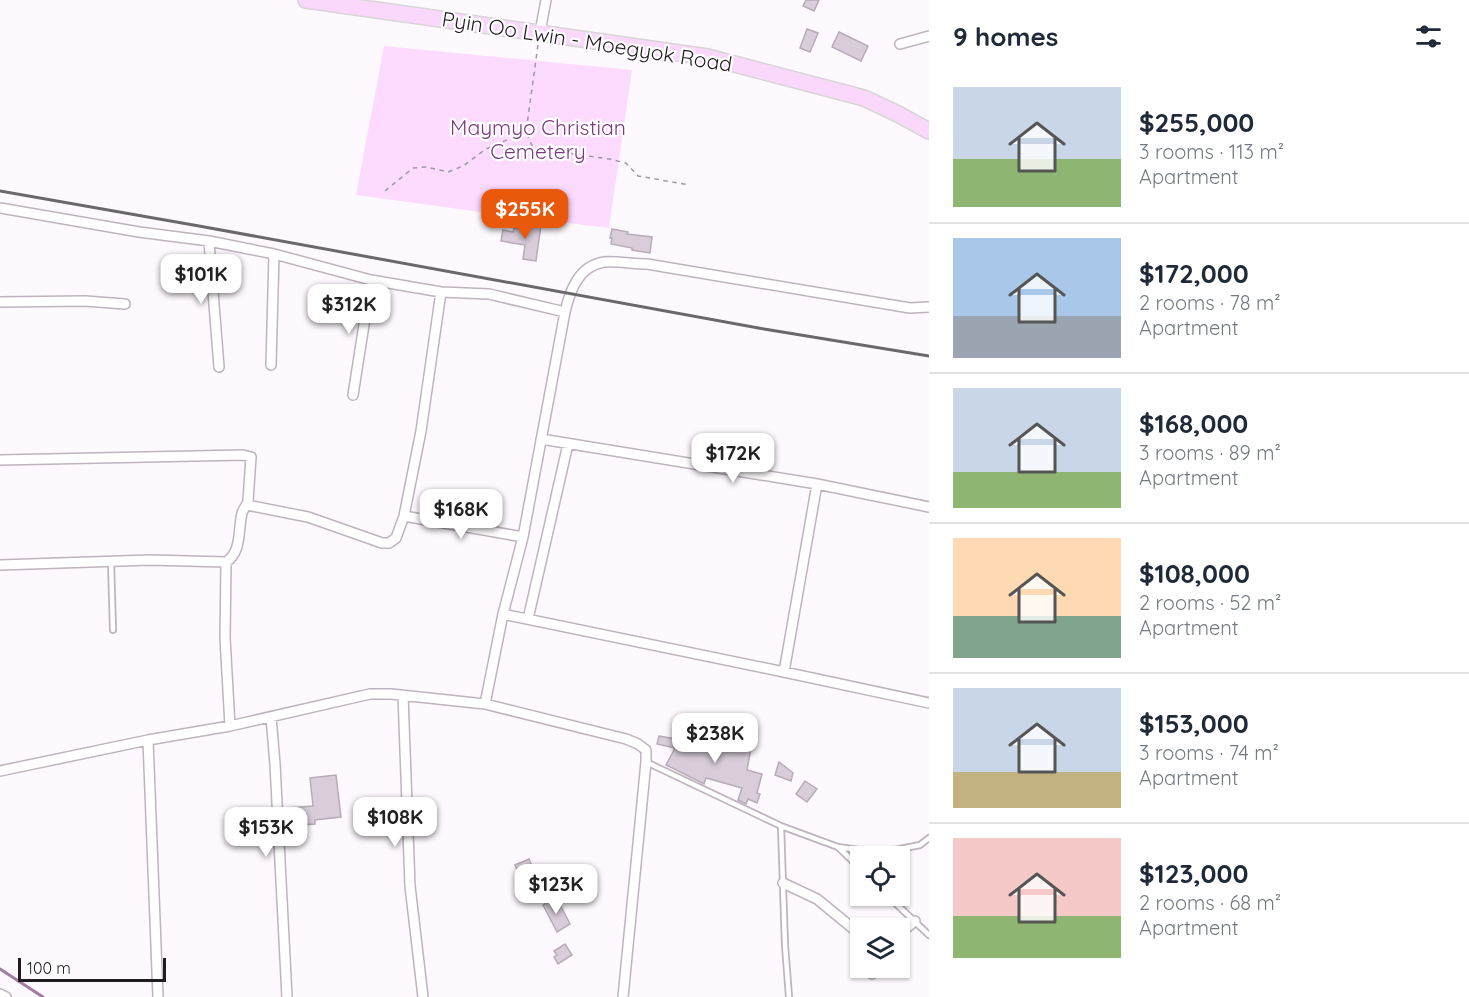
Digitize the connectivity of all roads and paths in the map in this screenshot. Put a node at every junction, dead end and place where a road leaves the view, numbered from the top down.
1 (306, 0) edge
2 (546, 0) edge
3 (540, 32) junction
4 (929, 36) edge
5 (900, 44) dead end
6 (929, 131) edge
7 (526, 132) junction
8 (690, 185) dead end
9 (385, 191) dead end
10 (0, 208) edge
11 (209, 241) junction
12 (274, 254) junction
13 (371, 279) junction
14 (441, 292) junction
15 (0, 302) edge
16 (125, 304) dead end
17 (929, 307) edge
18 (565, 312) junction
19 (271, 365) dead end
20 (219, 367) dead end
21 (353, 395) dead end
22 (541, 439) junction
23 (568, 444) junction
24 (0, 460) edge
25 (817, 484) junction
26 (247, 505) junction
27 (929, 507) edge
28 (404, 516) junction
29 (523, 537) junction
30 (111, 562) junction
31 (226, 562) junction
32 (0, 565) edge
33 (503, 614) junction
34 (528, 619) junction
35 (113, 630) dead end
36 (784, 672) junction
37 (404, 695) junction
38 (929, 703) edge
39 (485, 704) junction
40 (271, 717) junction
41 (230, 726) junction
42 (148, 740) junction
43 (646, 762) junction
44 (0, 771) edge
45 (781, 826) junction
46 (929, 838) edge
47 (838, 847) junction
48 (850, 858) edge
49 (783, 883) junction
50 (899, 906) edge
51 (915, 921) junction
52 (910, 925) edge
53 (850, 926) edge
54 (929, 934) edge
55 (0, 994) edge
56 (6, 997) edge
57 (158, 997) edge
58 (287, 997) edge
59 (423, 997) edge
60 (624, 997) edge
61 (789, 997) edge

1 - 3 main road, Pyin Oo Lwin - Moegyok Road
2 - 3 street
3 - 6 main road, Pyin Oo Lwin - Moegyok Road
3 - 7 path
4 - 5 street
7 - 8 path
7 - 9 path
10 - 11 street
11 - 12 street
11 - 20 street
12 - 13 street
12 - 19 street
13 - 14 street
13 - 21 street
14 - 18 street
14 - 28 street
15 - 16 street
17 - 18 street
18 - 22 street
22 - 23 street
22 - 29 street
23 - 25 street
23 - 34 street
24 - 26 street
25 - 27 street
25 - 36 street
26 - 28 street
26 - 31 street
28 - 29 street
29 - 33 street
30 - 31 street
30 - 32 street
30 - 35 lane
31 - 41 street
33 - 34 street
33 - 39 street
34 - 36 street
36 - 38 street
37 - 39 street
37 - 40 street
37 - 59 street
39 - 43 street
40 - 41 street
40 - 58 street
41 - 42 street
42 - 44 street
42 - 57 street
43 - 45 lane
43 - 60 street
45 - 47 lane
45 - 49 lane
46 - 47 lane
47 - 48 lane
49 - 53 street
49 - 61 lane
50 - 51 lane
51 - 52 street
51 - 54 lane
55 - 56 street

